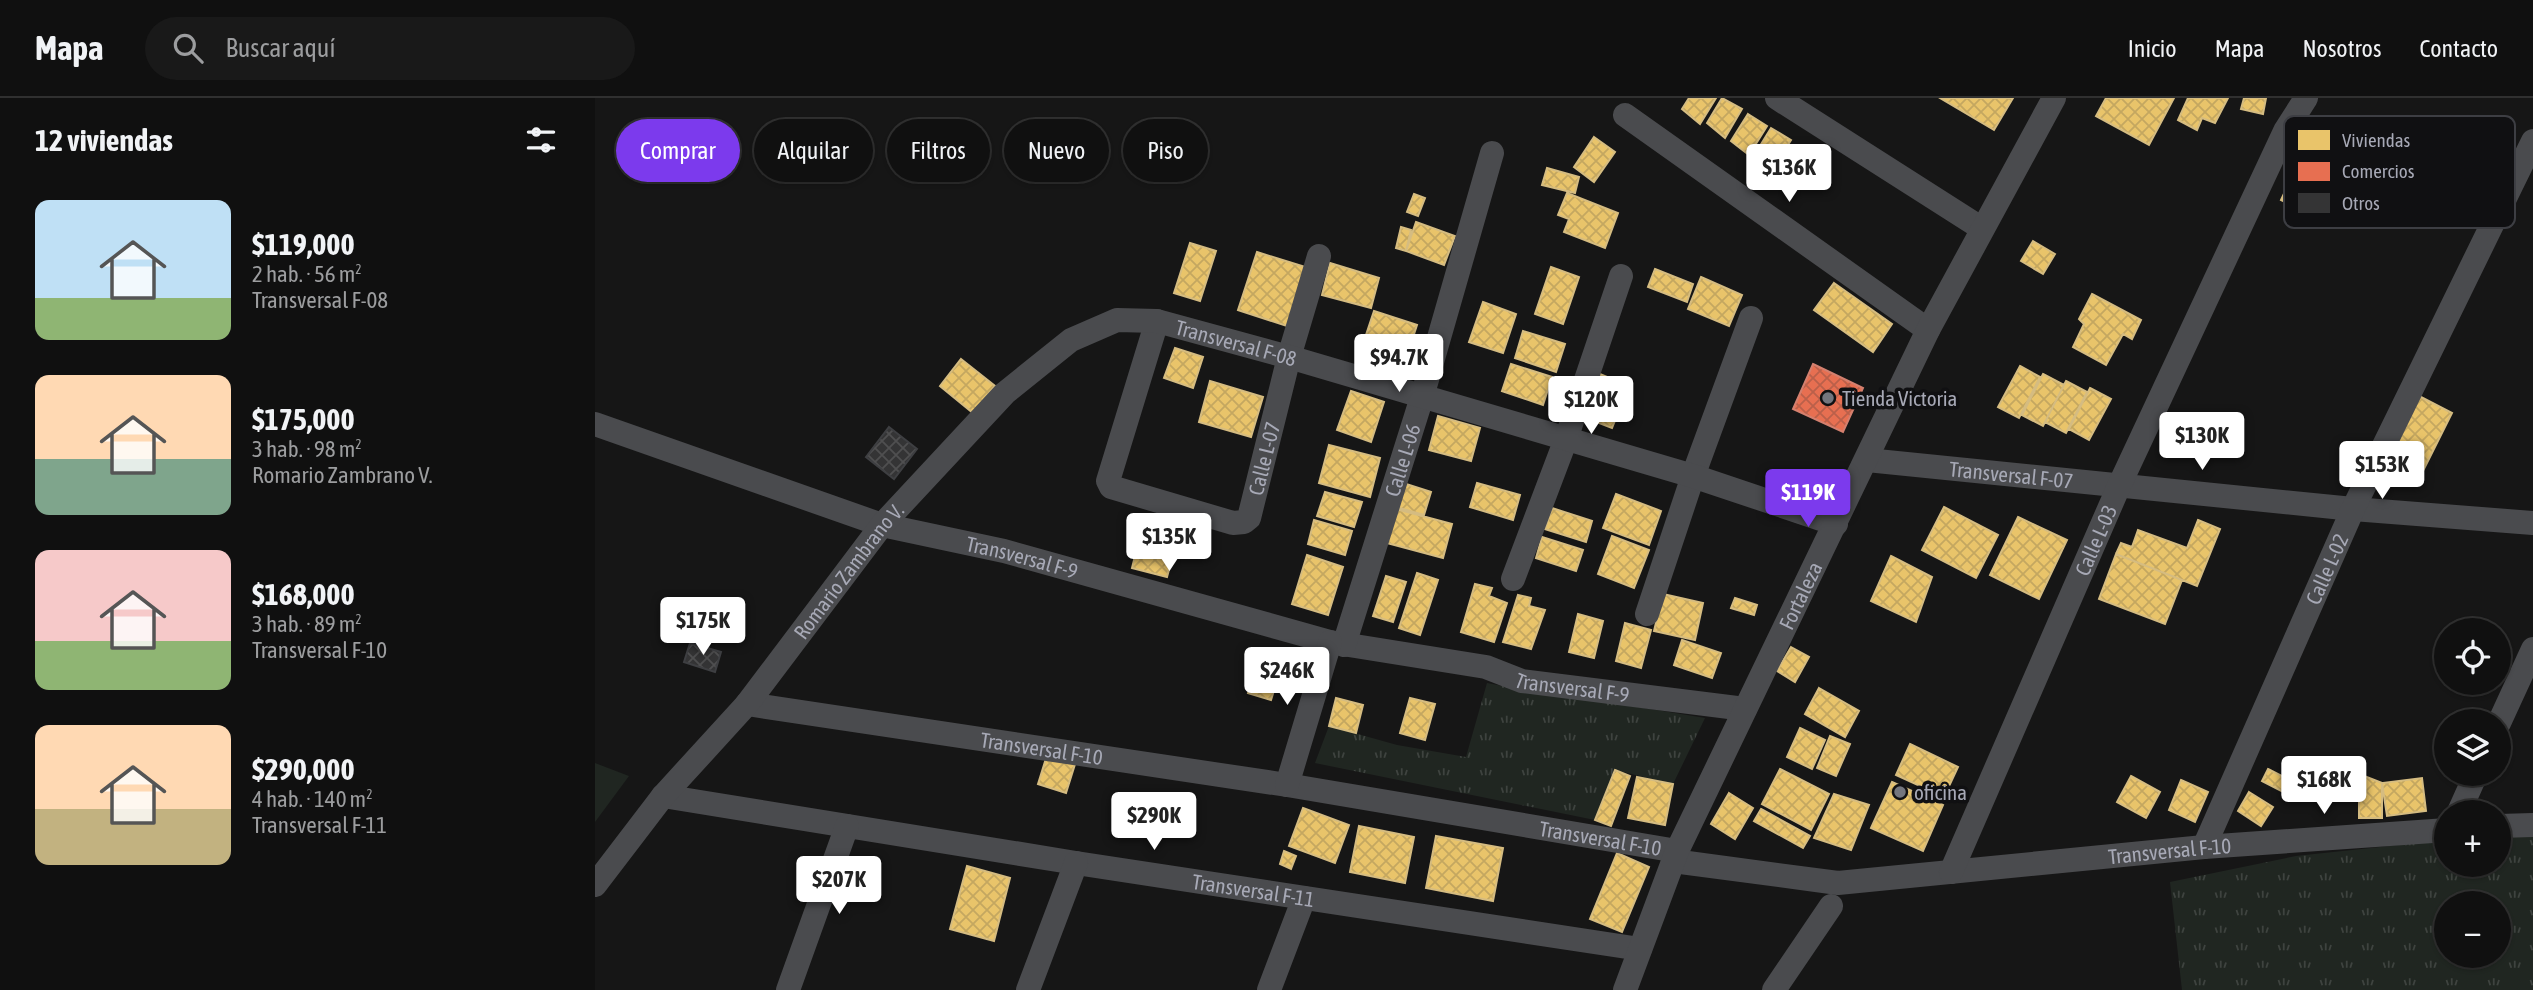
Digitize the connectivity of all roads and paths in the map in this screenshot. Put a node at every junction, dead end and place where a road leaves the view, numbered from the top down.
1 (1777, 98) edge
2 (2054, 98) edge
3 (2307, 98) edge
4 (1625, 115) dead end
5 (2295, 116) edge
6 (2284, 133) edge
7 (2533, 141) edge
8 (1492, 153) dead end
9 (2515, 178) edge
10 (1981, 228) junction
11 (2490, 228) edge
12 (1319, 256) dead end
13 (1621, 276) dead end
14 (1751, 318) dead end
15 (1157, 321) junction
16 (1928, 330) junction
17 (1289, 357) junction
18 (1005, 393) joint
19 (1422, 397) junction
20 (595, 424) edge
21 (1566, 439) junction
22 (1867, 460) junction
23 (1693, 476) junction
24 (2119, 486) junction
25 (2353, 509) junction
26 (2533, 523) edge
27 (1836, 524) junction
28 (882, 525) junction
29 (1513, 579) dead end
30 (1647, 614) dead end
31 (1337, 644) junction
32 (2533, 649) edge
33 (747, 704) junction
34 (1745, 709) junction
35 (2505, 709) edge
36 (1287, 785) junction
37 (663, 796) junction
38 (2533, 825) edge
39 (848, 826) junction
40 (2511, 826) edge
41 (2434, 831) edge
42 (2204, 848) junction
43 (1675, 856) junction
44 (1076, 863) junction
45 (1951, 872) junction
46 (595, 885) edge
47 (1304, 898) junction
48 (1831, 906) dead end
49 (1640, 949) junction
50 (788, 990) edge
51 (1028, 990) edge
52 (1269, 990) edge
53 (1625, 990) edge
54 (1774, 990) edge

1 - 10 street
2 - 10 street, Fortaleza
3 - 5 street, Calle L-03
4 - 16 street
6 - 24 street, Calle L-03
7 - 9 street, Calle L-02
8 - 19 street, Calle L-06
10 - 16 street, Fortaleza
11 - 25 street, Calle L-02
12 - 17 street, Calle L-07
13 - 21 street
14 - 23 street
15 - 17 street, Transversal F-08
15 - 17 street, Calle L-07
15 - 18 street, Transversal F-08
16 - 22 street, Fortaleza
17 - 19 street, Transversal F-08
18 - 28 street, Romario Zambrano V.
19 - 21 street, Transversal F-08
19 - 31 street, Calle L-06
20 - 28 street, Transversal F-9
21 - 23 street, Transversal F-08
21 - 29 street
22 - 24 street, Transversal F-07
22 - 27 street, Fortaleza
23 - 27 street, Transversal F-08
23 - 30 street
24 - 25 street, Transversal F-07
24 - 45 street, Calle L-03
25 - 26 street, Transversal F-07
25 - 42 street, Calle L-02
27 - 34 street, Fortaleza
28 - 31 street, Transversal F-9
28 - 33 street, Romario Zambrano V.
31 - 34 street, Transversal F-9
31 - 36 street, Calle L-06
32 - 35 street
33 - 36 street, Transversal F-10
33 - 37 street, Romario Zambrano V.
34 - 43 street, Fortaleza
36 - 43 street, Transversal F-10
37 - 39 street, Transversal F-11
37 - 46 street, Romario Zambrano V.
38 - 40 street
39 - 44 street, Transversal F-11
39 - 50 street
41 - 42 street, Transversal F-10
42 - 45 street, Transversal F-10
43 - 45 street, Transversal F-10
43 - 49 street, Fortaleza
44 - 47 street, Transversal F-11
44 - 51 street
47 - 49 street, Transversal F-11
47 - 52 street
48 - 54 street
49 - 53 street, Fortaleza

